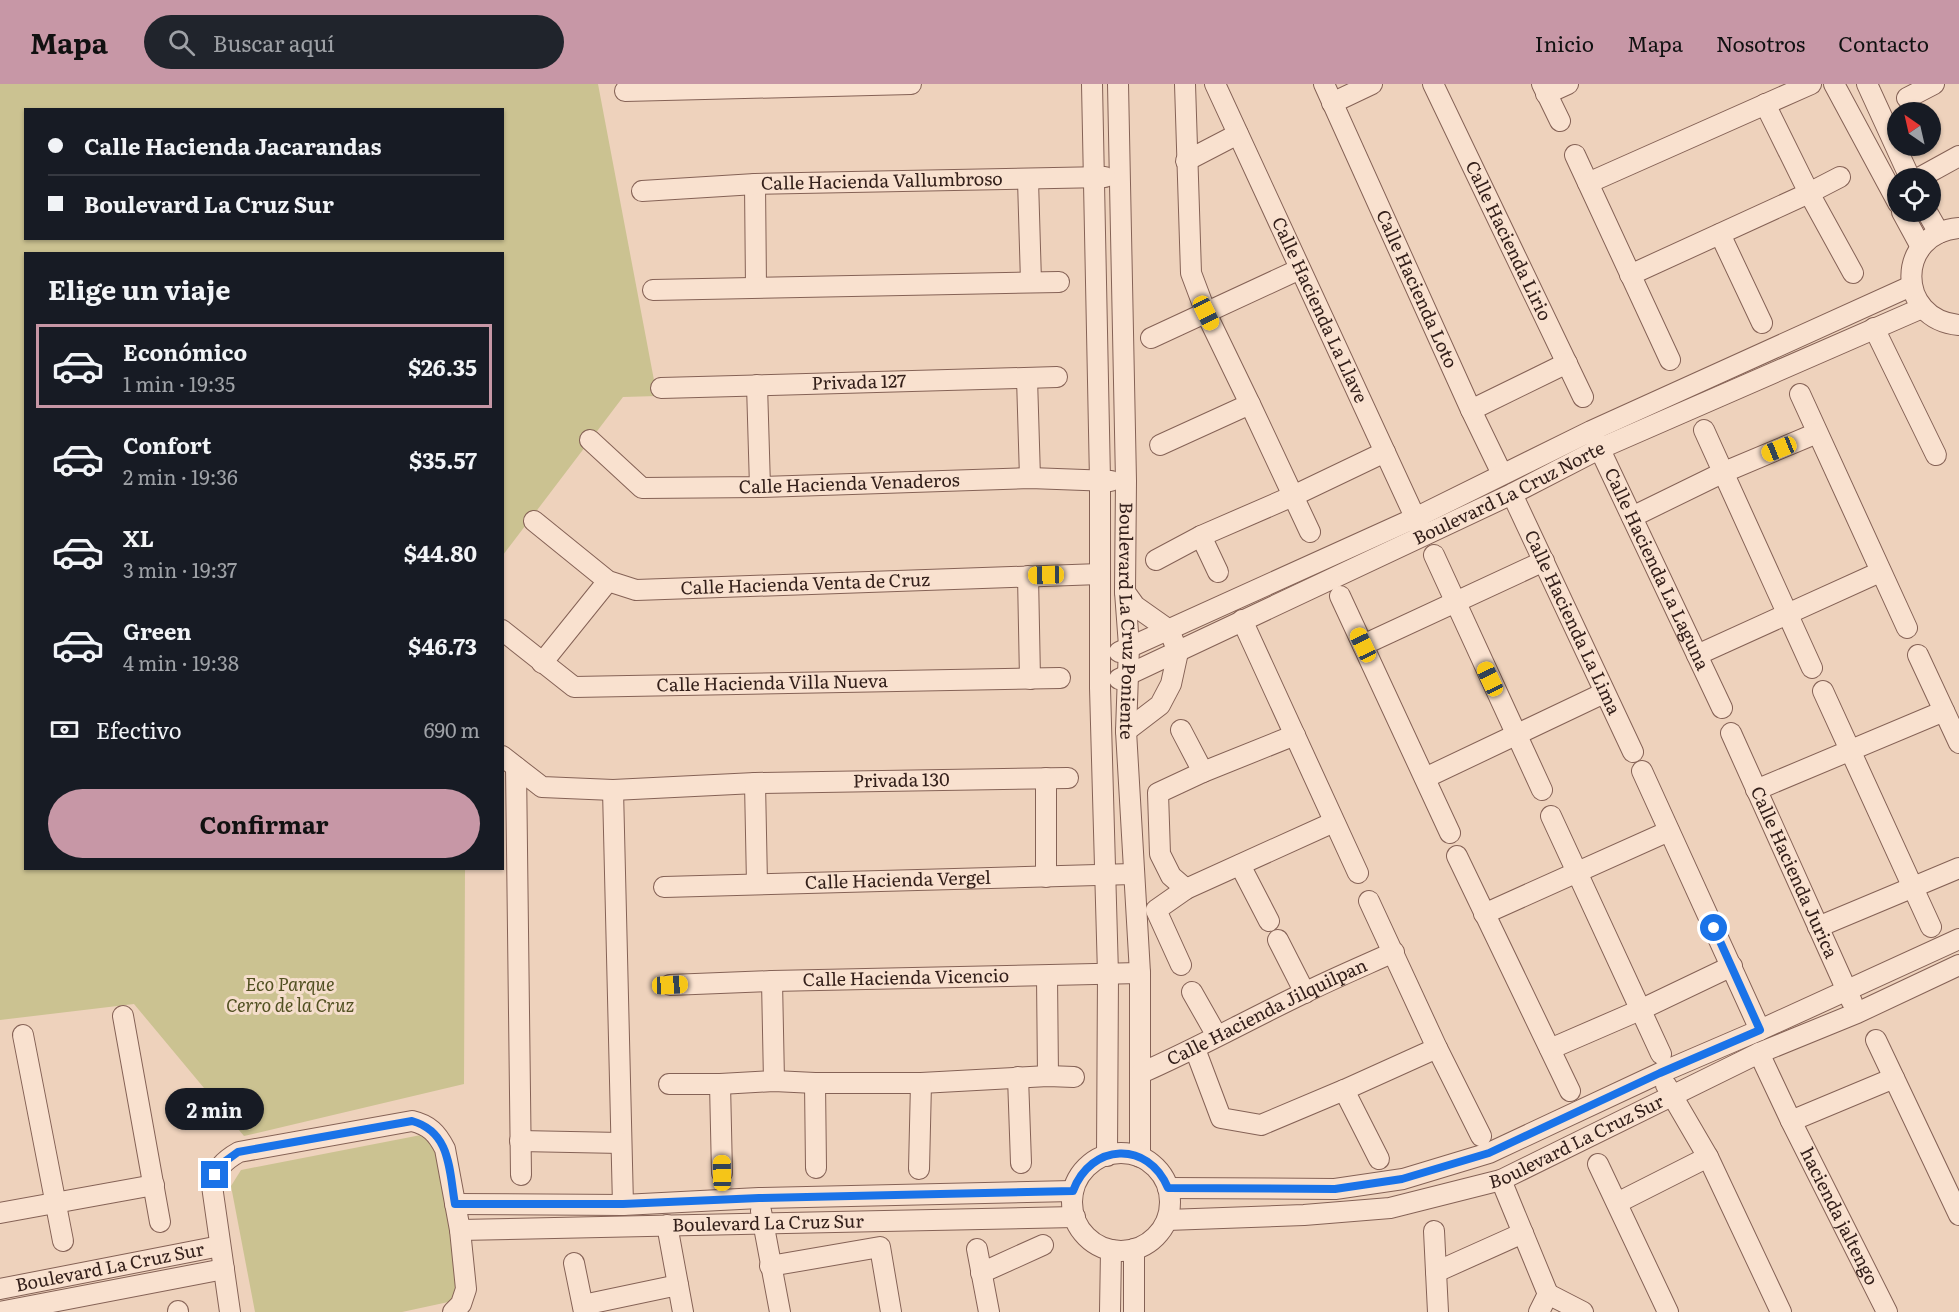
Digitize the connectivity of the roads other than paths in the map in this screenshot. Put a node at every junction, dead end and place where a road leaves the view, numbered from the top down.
1 (911, 84) edge
2 (1092, 84) edge
3 (1118, 84) edge
4 (1185, 84) edge
5 (1215, 84) edge
6 (1324, 84) edge
7 (1372, 84) edge
8 (1433, 84) edge
9 (1568, 84) edge
10 (1811, 84) edge
11 (1834, 84) edge
12 (1867, 84) edge
13 (1934, 84) edge
14 (753, 86) edge
15 (1544, 89) edge
16 (625, 91) dead end
17 (1907, 98) dead end
18 (1332, 103) junction
19 (1765, 104) junction
20 (1560, 121) dead end
21 (1238, 134) junction
22 (1575, 155) dead end
23 (1959, 156) edge
24 (1186, 161) junction
25 (1905, 168) edge
26 (1937, 168) edge
27 (1120, 176) junction
28 (1840, 177) dead end
29 (1095, 178) junction
30 (1028, 180) junction
31 (1588, 183) junction
32 (1887, 183) edge
33 (755, 184) junction
34 (642, 191) dead end
35 (1809, 193) junction
36 (1907, 222) edge
37 (1933, 222) edge
38 (1959, 228) edge
39 (1939, 233) junction
40 (1720, 234) junction
41 (1921, 247) junction
42 (1300, 269) junction
43 (1853, 273) dead end
44 (1630, 275) junction
45 (1031, 282) junction
46 (1059, 282) dead end
47 (1911, 286) junction
48 (756, 287) junction
49 (652, 290) dead end
50 (1922, 308) junction
51 (1206, 313) junction
52 (1762, 323) dead end
53 (1959, 326) edge
54 (1874, 328) junction
55 (1151, 338) dead end
56 (1670, 360) dead end
57 (1567, 363) junction
58 (1058, 377) dead end
59 (1027, 378) junction
60 (757, 385) junction
61 (661, 388) dead end
62 (1800, 394) dead end
63 (1583, 397) dead end
64 (1251, 404) junction
65 (1471, 410) junction
66 (1704, 430) dead end
67 (1591, 431) junction
68 (1817, 433) junction
69 (590, 440) dead end
70 (1160, 445) dead end
71 (1599, 449) junction
72 (1385, 452) junction
73 (1936, 455) dead end
74 (1722, 473) junction
75 (1502, 474) junction
76 (1030, 478) junction
77 (1100, 480) junction
78 (1126, 481) junction
79 (760, 487) junction
80 (1512, 494) junction
81 (1293, 496) junction
82 (1632, 517) junction
83 (1415, 518) junction
84 (534, 521) dead end
85 (1310, 532) dead end
86 (1201, 536) junction
87 (1423, 536) junction
88 (1434, 555) dead end
89 (1156, 560) dead end
90 (1544, 561) junction
91 (1880, 572) junction
92 (1218, 573) dead end
93 (1100, 574) junction
94 (1028, 576) junction
95 (608, 581) junction
96 (1125, 591) junction
97 (1340, 596) dead end
98 (1455, 603) junction
99 (1789, 614) junction
100 (1242, 620) junction
101 (1907, 628) dead end
102 (1169, 630) junction
103 (504, 632) edge
104 (1363, 645) junction
105 (1129, 646) junction
106 (1178, 652) junction
107 (1697, 655) junction
108 (1918, 655) dead end
109 (1100, 662) junction
110 (542, 663) junction
111 (1812, 668) dead end
112 (1129, 674) junction
113 (1030, 678) junction
114 (1060, 678) dead end
115 (1100, 688) junction
116 (1823, 691) dead end
117 (1604, 693) junction
118 (1722, 708) dead end
119 (1944, 711) junction
120 (1181, 730) dead end
121 (1126, 731) junction
122 (1731, 733) dead end
123 (1295, 735) junction
124 (1516, 736) junction
125 (1959, 743) edge
126 (1850, 749) junction
127 (1632, 752) dead end
128 (509, 762) edge
129 (1642, 771) dead end
130 (1203, 772) junction
131 (1046, 778) junction
132 (1068, 778) dead end
133 (1425, 778) junction
134 (755, 783) junction
135 (613, 790) junction
136 (1542, 790) dead end
137 (1756, 790) junction
138 (1551, 816) dead end
139 (1334, 822) junction
140 (1669, 831) junction
141 (1450, 833) dead end
142 (1456, 856) dead end
143 (1240, 865) junction
144 (1959, 868) edge
145 (1577, 872) junction
146 (1358, 873) dead end
147 (1104, 874) junction
148 (1133, 874) junction
149 (1046, 877) junction
150 (757, 884) junction
151 (664, 887) dead end
152 (1913, 887) junction
153 (1186, 890) junction
154 (1369, 901) dead end
155 (1484, 914) junction
156 (1269, 921) dead end
157 (1818, 927) junction
158 (1931, 927) dead end
159 (1959, 939) edge
160 (1278, 940) dead end
161 (1394, 952) junction
162 (1181, 965) dead end
163 (1959, 965) edge
164 (1732, 966) junction
165 (1140, 973) junction
166 (1108, 975) junction
167 (1047, 976) junction
168 (772, 981) junction
169 (670, 985) dead end
170 (1847, 991) junction
171 (1192, 992) dead end
172 (1305, 993) junction
173 (1640, 1010) junction
174 (1857, 1012) junction
175 (123, 1016) dead end
176 (1760, 1030) junction
177 (23, 1035) dead end
178 (1217, 1036) junction
179 (1876, 1040) dead end
180 (1437, 1048) junction
181 (1195, 1049) junction
182 (1550, 1049) junction
183 (1759, 1053) junction
184 (1660, 1063) junction
185 (1141, 1073) junction
186 (1048, 1076) junction
187 (1018, 1077) junction
188 (1074, 1077) dead end
189 (1894, 1078) junction
190 (774, 1081) junction
191 (815, 1083) junction
192 (921, 1083) junction
193 (669, 1084) dead end
194 (720, 1084) junction
195 (1344, 1090) junction
196 (1570, 1091) dead end
197 (1670, 1095) junction
198 (1791, 1121) junction
199 (1481, 1136) dead end
200 (520, 1141) junction
201 (621, 1143) junction
202 (1107, 1156) junction
203 (1140, 1157) junction
204 (1708, 1157) junction
205 (1379, 1159) dead end
206 (1021, 1163) dead end
207 (1598, 1164) dead end
208 (816, 1168) dead end
209 (919, 1169) dead end
210 (722, 1173) dead end
211 (521, 1175) dead end
212 (1501, 1180) junction
213 (154, 1185) junction
214 (1168, 1188) junction
215 (1073, 1191) junction
216 (759, 1198) junction
217 (56, 1203) junction
218 (1617, 1203) junction
219 (455, 1204) junction
220 (623, 1204) junction
221 (0, 1213) edge
222 (1959, 1215) edge
223 (1075, 1217) junction
224 (1167, 1220) junction
225 (160, 1222) dead end
226 (763, 1224) junction
227 (667, 1225) junction
228 (460, 1230) junction
229 (1434, 1231) dead end
230 (1523, 1233) junction
231 (63, 1241) dead end
232 (1043, 1245) dead end
233 (220, 1246) junction
234 (977, 1249) dead end
235 (1111, 1250) junction
236 (1134, 1250) junction
237 (574, 1263) dead end
238 (770, 1266) junction
239 (224, 1269) junction
240 (1436, 1272) junction
241 (981, 1273) junction
242 (678, 1286) junction
243 (0, 1289) edge
244 (1548, 1294) junction
245 (584, 1309) edge
246 (0, 1312) edge
247 (230, 1312) edge
248 (453, 1312) edge
249 (682, 1312) edge
250 (780, 1312) edge
251 (891, 1312) edge
252 (989, 1312) edge
253 (1110, 1312) edge
254 (1134, 1312) edge
255 (1437, 1312) edge
256 (1539, 1312) edge
257 (1583, 1312) edge
258 (1668, 1312) edge
259 (1781, 1312) edge
260 (1887, 1312) edge

1 - 14 street
2 - 29 street, Boulevard La Cruz Poniente
3 - 27 street, Boulevard La Cruz Poniente
4 - 24 street
5 - 21 street, Calle Hacienda La Llave
6 - 18 street, Calle Hacienda Loto
7 - 18 street
8 - 57 street, Calle Hacienda Lirio
9 - 15 street
10 - 19 street
11 - 32 street
12 - 25 street
13 - 17 street
14 - 16 street
15 - 20 street
18 - 65 street, Calle Hacienda Loto
19 - 31 street
19 - 35 street
21 - 24 street
21 - 42 street, Calle Hacienda La Llave
22 - 31 street
23 - 26 street
24 - 51 street
27 - 29 street, Calle Hacienda Vallumbroso
27 - 78 street, Boulevard La Cruz Poniente
28 - 35 street
29 - 30 street, Calle Hacienda Vallumbroso
29 - 77 street, Boulevard La Cruz Poniente
30 - 33 street, Calle Hacienda Vallumbroso
30 - 45 street
31 - 44 street
33 - 34 street, Calle Hacienda Vallumbroso
33 - 48 street
35 - 40 street
35 - 43 street
36 - 41 street
37 - 39 street
38 - 39 street
39 - 41 street
40 - 44 street
40 - 52 street
41 - 47 street
42 - 51 street
42 - 72 street, Calle Hacienda La Llave
44 - 56 street
45 - 46 street
45 - 48 street
47 - 50 street
47 - 67 street, Boulevard La Cruz Norte
48 - 49 street
50 - 53 street
50 - 54 street, Boulevard La Cruz Norte
51 - 55 street
51 - 64 street
54 - 71 street, Boulevard La Cruz Norte
54 - 73 street
57 - 63 street, Calle Hacienda Lirio
57 - 65 street
58 - 59 street, Privada 127
59 - 60 street, Privada 127
59 - 76 street
60 - 61 street, Privada 127
60 - 79 street
62 - 68 street
64 - 70 street
64 - 81 street
65 - 75 street, Calle Hacienda Loto
66 - 74 street
67 - 71 street, Calle Hacienda La Laguna
67 - 75 street, Boulevard La Cruz Norte
68 - 74 street
68 - 91 street
69 - 79 street, Calle Hacienda Venaderos
71 - 80 street, Boulevard La Cruz Norte
71 - 82 street, Calle Hacienda La Laguna
72 - 81 street
72 - 83 street, Calle Hacienda La Llave
74 - 82 street
74 - 99 street
75 - 83 street, Boulevard La Cruz Norte
76 - 77 street, Calle Hacienda Venaderos
76 - 79 street, Calle Hacienda Venaderos
77 - 78 street, Calle Hacienda Venaderos
77 - 93 street, Boulevard La Cruz Poniente
78 - 96 street, Boulevard La Cruz Poniente
80 - 87 street, Boulevard La Cruz Norte
80 - 90 street, Calle Hacienda La Lima
81 - 85 street
81 - 86 street
82 - 107 street, Calle Hacienda La Laguna
83 - 87 street, Calle Hacienda La Llave
83 - 102 street, Boulevard La Cruz Norte
84 - 95 street, Calle Hacienda Venta de Cruz
86 - 89 street
86 - 92 street
87 - 100 street, Boulevard La Cruz Norte
88 - 98 street
90 - 98 street
90 - 117 street, Calle Hacienda La Lima
91 - 99 street
91 - 101 street
93 - 94 street, Calle Hacienda Venta de Cruz
93 - 109 street, Boulevard La Cruz Poniente
94 - 95 street, Calle Hacienda Venta de Cruz
94 - 113 street
95 - 110 street
96 - 102 street
96 - 105 street, Boulevard La Cruz Poniente
97 - 104 street
98 - 104 street
98 - 124 street
99 - 107 street
99 - 111 street
100 - 106 street, Boulevard La Cruz Norte
100 - 123 street
102 - 105 street, Boulevard La Cruz Norte
102 - 106 street
103 - 110 street, Calle Hacienda Villa Nueva
104 - 133 street
105 - 109 street, Boulevard La Cruz Norte
105 - 112 street, Boulevard La Cruz Poniente
106 - 112 street, Boulevard La Cruz Norte
106 - 121 street
107 - 118 street, Calle Hacienda La Laguna
108 - 119 street
109 - 115 street, Boulevard La Cruz Poniente
110 - 113 street, Calle Hacienda Villa Nueva
112 - 115 street, Boulevard La Cruz Norte
112 - 121 street, Boulevard La Cruz Poniente
113 - 114 street, Calle Hacienda Villa Nueva
115 - 147 street, Boulevard La Cruz Poniente
116 - 126 street
117 - 124 street
117 - 127 street, Calle Hacienda La Lima
119 - 125 street
119 - 126 street
120 - 130 street
121 - 148 street, Boulevard La Cruz Poniente
122 - 137 street, Calle Hacienda Jurica
123 - 130 street
123 - 139 street
124 - 133 street
124 - 136 street
126 - 137 street
126 - 152 street
128 - 135 street
128 - 200 street
129 - 140 street
130 - 153 street
131 - 132 street, Privada 130
131 - 134 street, Privada 130
131 - 149 street
133 - 141 street
134 - 135 street
134 - 150 street
135 - 201 street
137 - 157 street, Calle Hacienda Jurica
138 - 145 street
139 - 143 street
139 - 146 street
140 - 145 street
140 - 164 street
142 - 155 street
143 - 153 street
143 - 156 street
144 - 152 street
145 - 155 street
145 - 173 street
147 - 148 street, Calle Hacienda Vergel
147 - 149 street, Calle Hacienda Vergel
147 - 166 street, Boulevard La Cruz Poniente
148 - 165 street, Boulevard La Cruz Poniente
149 - 150 street, Calle Hacienda Vergel
150 - 151 street, Calle Hacienda Vergel
152 - 157 street
152 - 158 street
153 - 162 street
154 - 161 street
155 - 182 street
157 - 170 street, Calle Hacienda Jurica
159 - 170 street, Boulevard La Cruz Sur
160 - 172 street
161 - 172 street, Calle Hacienda Jilquilpan
161 - 180 street
163 - 174 street, Boulevard La Cruz Sur
164 - 173 street
164 - 176 street
165 - 166 street, Calle Hacienda Vicencio
165 - 185 street, Boulevard La Cruz Poniente
166 - 167 street, Calle Hacienda Vicencio
166 - 202 street, Boulevard La Cruz Poniente
167 - 168 street, Calle Hacienda Vicencio
167 - 186 street
168 - 169 street, Calle Hacienda Vicencio
168 - 190 street
170 - 174 street, Calle Hacienda Jurica
170 - 176 street, Boulevard La Cruz Sur
171 - 178 street
172 - 178 street, Calle Hacienda Jilquilpan
173 - 182 street
173 - 184 street
174 - 183 street, Boulevard La Cruz Sur
175 - 213 street
176 - 184 street, Boulevard La Cruz Sur
177 - 217 street
178 - 181 street, Calle Hacienda Jilquilpan
179 - 189 street
180 - 195 street
180 - 199 street
181 - 185 street, Calle Hacienda Jilquilpan
181 - 195 street
182 - 196 street
183 - 197 street, Boulevard La Cruz Sur
183 - 198 street, hacienda jaltengo
184 - 197 street
184 - 214 street, Boulevard La Cruz Sur
185 - 203 street, Boulevard La Cruz Poniente
186 - 187 street
186 - 188 street
187 - 192 street
187 - 206 street
189 - 198 street
189 - 222 street
190 - 191 street
190 - 194 street
191 - 192 street
191 - 208 street
192 - 209 street
193 - 194 street
194 - 210 street
195 - 205 street
197 - 204 street
197 - 212 street, Boulevard La Cruz Sur
198 - 260 street, hacienda jaltengo
200 - 201 street
200 - 211 street
201 - 220 street
202 - 203 street
202 - 215 street
203 - 214 street
204 - 218 street
204 - 259 street
207 - 218 street
212 - 224 street, Boulevard La Cruz Sur
212 - 230 street
213 - 217 street
213 - 225 street
214 - 224 street
215 - 216 street, Boulevard La Cruz Sur
215 - 223 street
216 - 220 street, Boulevard La Cruz Sur
216 - 226 street
217 - 221 street
217 - 231 street
218 - 258 street
219 - 220 street, Boulevard La Cruz Sur
219 - 228 street, Boulevard La Cruz Sur
219 - 233 street, Boulevard La Cruz Sur
223 - 226 street, Boulevard La Cruz Sur
223 - 235 street
224 - 236 street
226 - 227 street, Boulevard La Cruz Sur
226 - 238 street
227 - 228 street, Boulevard La Cruz Sur
227 - 242 street
228 - 248 street, Boulevard La Cruz Sur
229 - 240 street
230 - 240 street
230 - 244 street
232 - 241 street
233 - 239 street, Boulevard La Cruz Sur
233 - 243 street, Boulevard La Cruz Sur
234 - 241 street
235 - 236 street
235 - 253 street
236 - 254 street
237 - 245 street
238 - 250 street
238 - 251 street
239 - 246 street, Boulevard La Cruz Sur
239 - 247 street, Boulevard La Cruz Sur
240 - 255 street
241 - 252 street
242 - 245 street
242 - 249 street
244 - 256 street
244 - 257 street

